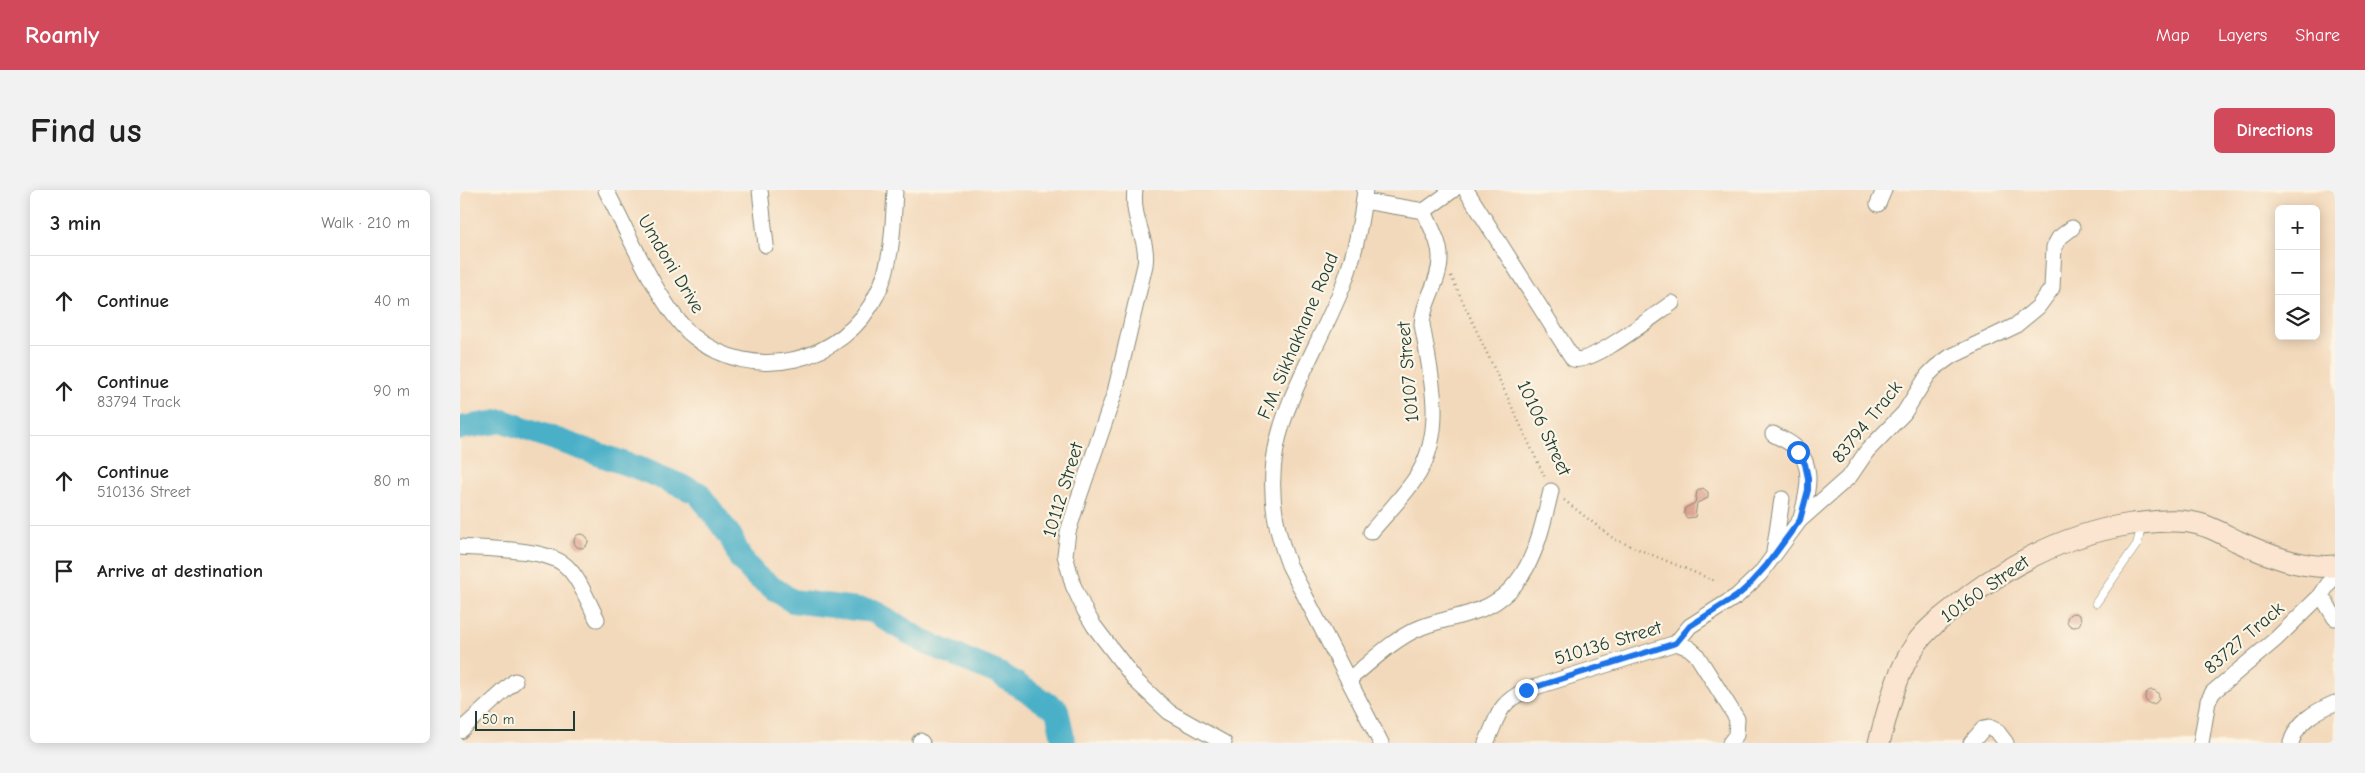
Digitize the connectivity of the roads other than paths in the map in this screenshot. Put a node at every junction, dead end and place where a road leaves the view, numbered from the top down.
1 (606, 190) edge
2 (760, 190) edge
3 (895, 190) edge
4 (1135, 190) edge
5 (1453, 190) edge
6 (1466, 190) edge
7 (1364, 196) edge
8 (1424, 211) junction
9 (2072, 228) dead end
10 (766, 245) dead end
11 (1672, 303) dead end
12 (1773, 434) dead end
13 (1551, 491) road end
14 (1782, 499) dead end
15 (1800, 520) junction
16 (2143, 523) junction
17 (1371, 532) dead end
18 (460, 546) edge
19 (1773, 556) junction
20 (2331, 580) edge
21 (2096, 603) dead end
22 (2335, 618) edge
23 (597, 619) dead end
24 (1676, 643) junction
25 (1348, 680) junction
26 (516, 681) dead end
27 (2335, 703) edge
28 (460, 731) edge
29 (1224, 743) edge
30 (1380, 743) edge
31 (1486, 743) edge
32 (1730, 743) edge
33 (1879, 743) edge
34 (1971, 743) edge
35 (2006, 743) edge
36 (2201, 743) edge
37 (2291, 743) edge

1 - 3 street, Umdoni Drive
2 - 10 street
4 - 29 street, 10112 Street
5 - 8 street
6 - 11 street
7 - 8 street
7 - 25 street, F.M. Sikhakhane Road
8 - 17 street, 10107 Street
9 - 15 street, 83794 Track
12 - 15 street
13 - 25 street
14 - 19 street
15 - 19 street, 83794 Track
16 - 20 street, 10160 Street
16 - 21 lane
16 - 33 street, 10160 Street
18 - 23 street
19 - 24 street, 83794 Track
20 - 22 street
20 - 36 street, 83727 Track
24 - 31 street, 510136 Street
24 - 32 street, 510136 Street
25 - 30 street, F.M. Sikhakhane Road
26 - 28 street
27 - 37 street
34 - 35 street

